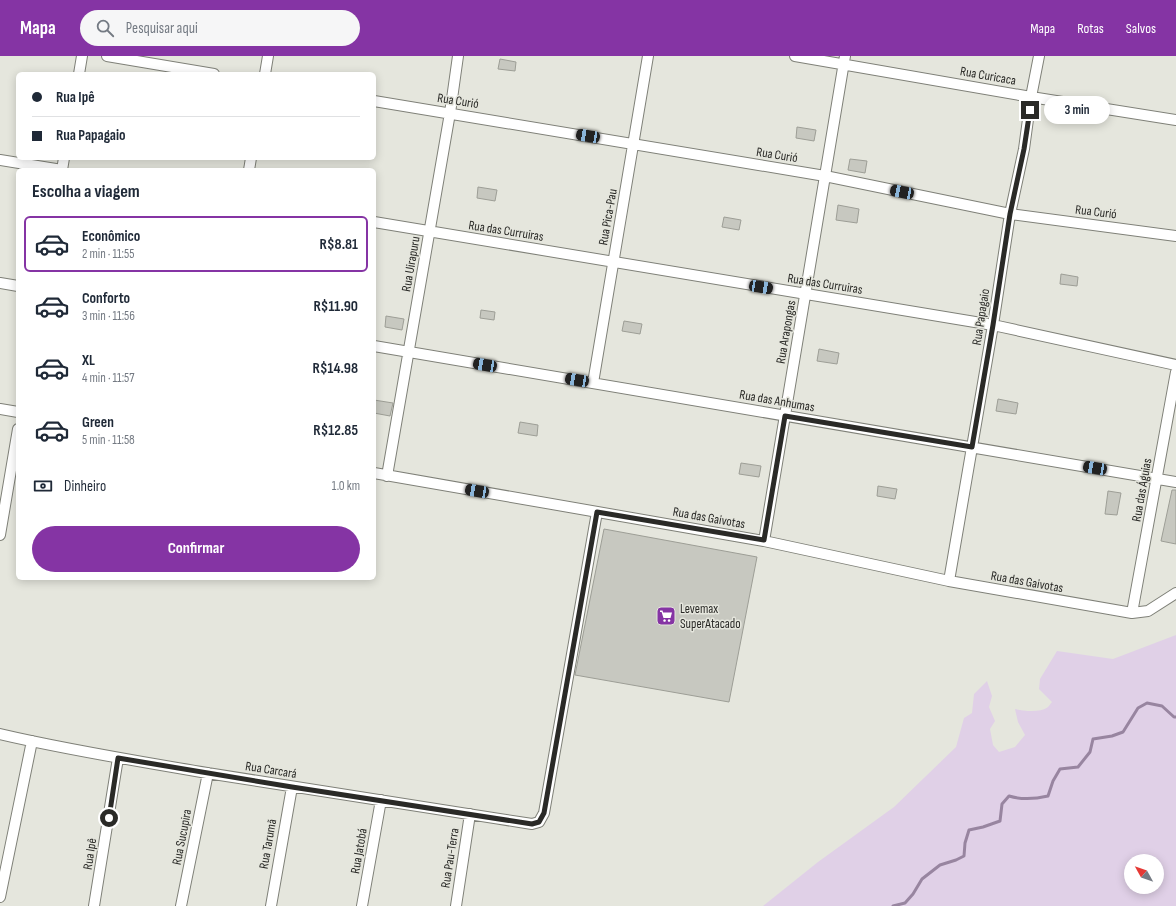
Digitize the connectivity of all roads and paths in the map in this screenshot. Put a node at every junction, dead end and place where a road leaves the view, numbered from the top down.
1 (82, 56) edge
2 (107, 56) edge
3 (268, 56) edge
4 (458, 56) edge
5 (648, 56) edge
6 (795, 56) edge
7 (1039, 56) edge
8 (844, 60) edge
9 (79, 72) edge
10 (202, 72) edge
11 (265, 72) edge
12 (1031, 97) junction
13 (376, 101) edge
14 (450, 113) junction
15 (1176, 120) edge
16 (634, 144) junction
17 (0, 160) edge
18 (50, 168) edge
19 (825, 176) junction
20 (1010, 214) junction
21 (376, 222) edge
22 (429, 231) junction
23 (1176, 236) edge
24 (614, 262) junction
25 (0, 283) edge
26 (16, 286) edge
27 (806, 294) junction
28 (993, 325) junction
29 (376, 346) edge
30 (409, 352) junction
31 (1176, 365) edge
32 (1176, 372) edge
33 (593, 383) junction
34 (0, 409) edge
35 (16, 412) edge
36 (785, 416) junction
37 (16, 441) edge
38 (972, 447) junction
39 (376, 473) edge
40 (387, 476) junction
41 (1157, 479) junction
42 (1176, 482) edge
43 (597, 512) junction
44 (0, 535) edge
45 (764, 540) junction
46 (949, 581) junction
47 (1176, 593) edge
48 (1132, 613) junction
49 (0, 734) edge
50 (32, 741) junction
51 (118, 758) junction
52 (208, 773) junction
53 (292, 787) junction
54 (381, 800) junction
55 (470, 814) junction
56 (0, 897) edge
57 (94, 906) edge
58 (181, 906) edge
59 (271, 906) edge
60 (362, 906) edge
61 (456, 906) edge

1 - 9 street
2 - 10 street
3 - 11 street
4 - 14 street, Rua Uirapuru
5 - 16 street, Rua Pica-Pau
6 - 8 street, Rua Curicaca
7 - 12 street, Rua Papagaio
8 - 12 street, Rua Curicaca
8 - 19 street, Rua Arapongas
12 - 15 street, Rua Curicaca
12 - 20 street, Rua Papagaio
13 - 14 street, Rua Curió
14 - 16 street, Rua Curió
14 - 22 street, Rua Uirapuru
16 - 19 street, Rua Curió
16 - 24 street, Rua Pica-Pau
17 - 18 street
19 - 20 street, Rua Curió
19 - 27 street, Rua Arapongas
20 - 23 street, Rua Curió
20 - 28 street, Rua Papagaio
21 - 22 street, Rua das Curruiras
22 - 24 street, Rua das Curruiras
22 - 30 street, Rua Uirapuru
24 - 27 street, Rua das Curruiras
24 - 33 street, Rua Pica-Pau
25 - 26 street
27 - 28 street, Rua das Curruiras
27 - 36 street, Rua Arapongas
28 - 31 street, Rua das Curruiras
28 - 38 street, Rua Papagaio
29 - 30 street, Rua das Anhumas
30 - 33 street, Rua das Anhumas
30 - 40 street, Rua Uirapuru
32 - 41 street, Rua das Águias
33 - 36 street, Rua das Anhumas
34 - 35 street
36 - 38 street, Rua das Anhumas
36 - 45 street, Rua Arapongas
37 - 44 street
38 - 41 street, Rua das Anhumas
38 - 46 street, Rua Papagaio
39 - 40 street, Rua das Gaivotas
40 - 43 street, Rua das Gaivotas
41 - 42 street, Rua das Anhumas
41 - 48 street, Rua das Águias
43 - 45 street, Rua das Gaivotas
43 - 55 street, Rua Carcará
45 - 46 street, Rua das Gaivotas
46 - 48 street, Rua das Gaivotas
47 - 48 street
49 - 50 street, Rua Carcará
50 - 51 street, Rua Carcará
50 - 56 street
51 - 52 street, Rua Carcará
51 - 57 street, Rua Ipê
52 - 53 street, Rua Carcará
52 - 58 street, Rua Sucupira
53 - 54 street, Rua Carcará
53 - 59 street, Rua Tarumã
54 - 55 street, Rua Carcará
54 - 60 street, Rua Jatobá
55 - 61 street, Rua Pau-Terra

